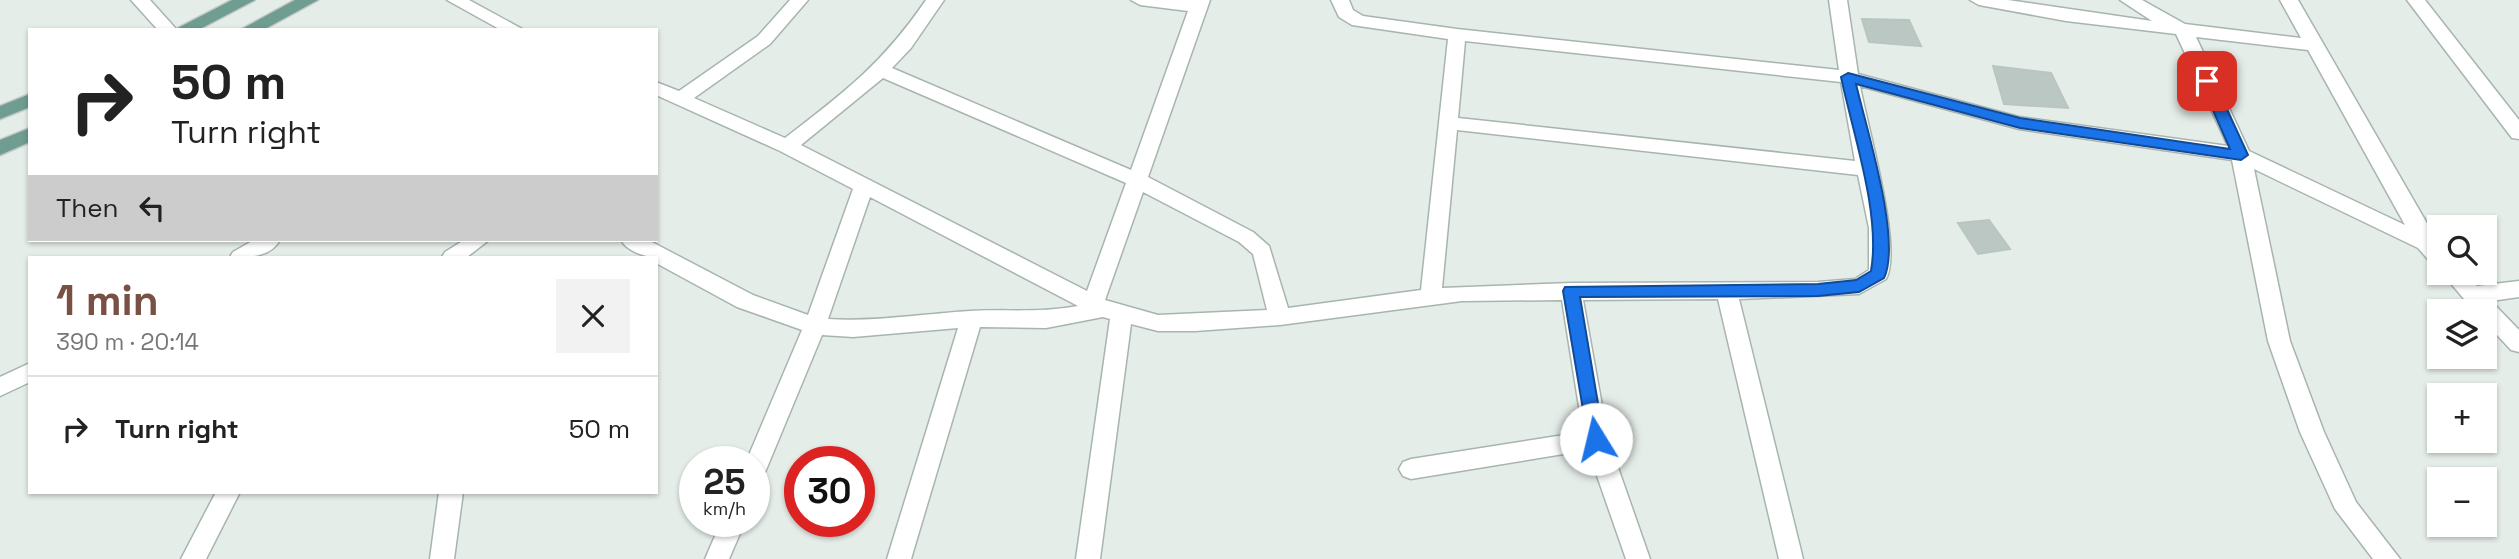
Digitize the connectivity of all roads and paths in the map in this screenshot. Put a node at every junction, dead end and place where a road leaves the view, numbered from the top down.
1 (140, 0) edge
2 (246, 0) edge
3 (309, 0) edge
4 (456, 0) edge
5 (799, 0) edge
6 (935, 0) edge
7 (1140, 0) edge
8 (1340, 0) edge
9 (1838, 0) edge
10 (1979, 0) edge
11 (2129, 0) edge
12 (2289, 0) edge
13 (2417, 0) edge
14 (1200, 3) edge
15 (166, 28) edge
16 (187, 28) edge
17 (253, 28) edge
18 (511, 28) edge
19 (2185, 32) junction
20 (1457, 35) junction
21 (2314, 46) junction
22 (880, 70) junction
23 (1848, 77) junction
24 (658, 89) edge
25 (681, 98) junction
26 (28, 101) edge
27 (0, 113) edge
28 (1449, 123) junction
29 (2519, 133) edge
30 (28, 135) edge
31 (787, 146) junction
32 (0, 148) edge
33 (2241, 155) junction
34 (1866, 169) junction
35 (1137, 180) junction
36 (864, 186) junction
37 (266, 242) edge
38 (476, 242) edge
39 (634, 242) edge
40 (2425, 243) junction
41 (2427, 245) edge
42 (242, 256) edge
43 (454, 256) edge
44 (653, 256) edge
45 (658, 258) edge
46 (2463, 285) edge
47 (2519, 289) edge
48 (1727, 290) junction
49 (1571, 291) junction
50 (2472, 295) junction
51 (1431, 297) junction
52 (1106, 310) junction
53 (1280, 317) junction
54 (972, 318) junction
55 (815, 326) junction
56 (2519, 344) edge
57 (28, 373) edge
58 (0, 387) edge
59 (1596, 439) junction
60 (764, 446) edge
61 (1411, 469) dead end
62 (227, 494) edge
63 (451, 494) edge
64 (727, 537) edge
65 (193, 559) edge
66 (442, 559) edge
67 (717, 559) edge
68 (899, 559) edge
69 (1088, 559) edge
70 (1638, 559) edge
71 (1791, 559) edge
72 (2388, 559) edge

1 - 15 street
2 - 16 main road
3 - 17 main road
4 - 18 street
5 - 25 street
6 - 22 street
7 - 14 street
8 - 20 street
9 - 23 street
10 - 19 street
11 - 19 street
12 - 21 street
13 - 29 street
14 - 35 street
19 - 21 street
19 - 33 street
20 - 23 street
20 - 28 street
21 - 40 street
22 - 31 street
22 - 35 street
23 - 33 street
23 - 34 street
24 - 25 street
25 - 31 street
26 - 27 main road
28 - 34 street
28 - 51 street
30 - 32 main road
31 - 36 street
33 - 40 street
33 - 72 street
34 - 48 street
35 - 52 street
35 - 53 street
36 - 52 street
36 - 55 street
37 - 42 street
38 - 43 street
39 - 44 street
40 - 41 street
45 - 55 street
46 - 50 street
47 - 50 street
48 - 49 street
48 - 71 street
49 - 51 street
49 - 59 street
50 - 56 street
51 - 53 street
52 - 53 street
52 - 54 street
52 - 69 street
54 - 55 street
54 - 68 street
55 - 60 street
57 - 58 street
59 - 61 street
59 - 70 street
62 - 65 street
63 - 66 street
64 - 67 street

